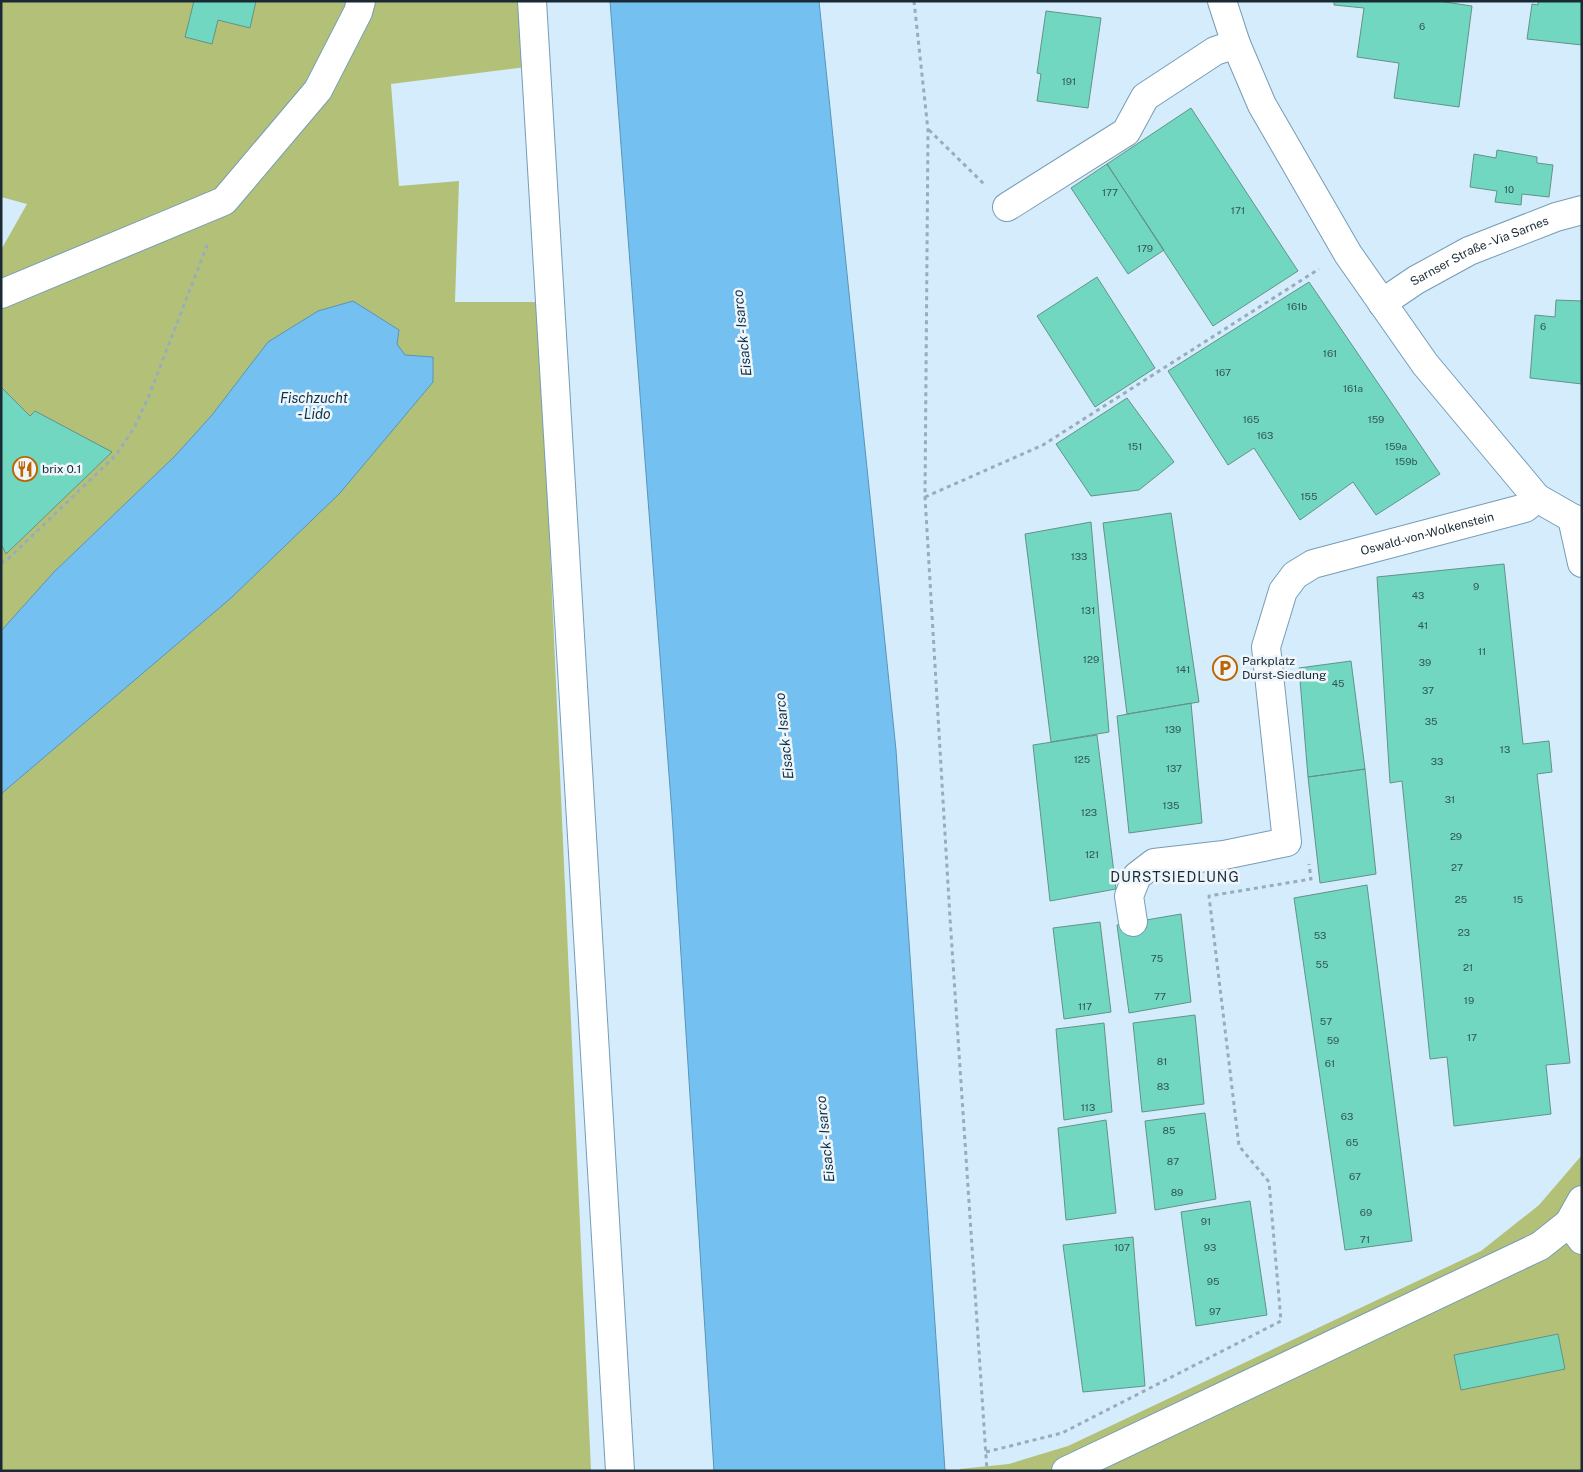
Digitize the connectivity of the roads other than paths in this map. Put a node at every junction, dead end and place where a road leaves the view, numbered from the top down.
1 (361, 1) edge
2 (532, 1) edge
3 (1222, 1) edge
4 (1236, 44) junction
5 (1007, 207) road end
6 (1582, 210) edge
7 (1, 294) edge
8 (1382, 303) junction
9 (1537, 498) junction
10 (1577, 520) edge
11 (1582, 563) edge
12 (1133, 922) dead end
13 (1578, 1221) edge
14 (620, 1471) edge
15 (1066, 1471) edge

1 - 7 street
2 - 14 street
3 - 4 street
4 - 5 street
4 - 8 street
6 - 8 street, Sarnser Straße - Via Sarnes
8 - 9 street
9 - 10 street
9 - 12 street, Oswald-von-Wolkenstein
10 - 11 street
13 - 15 street

